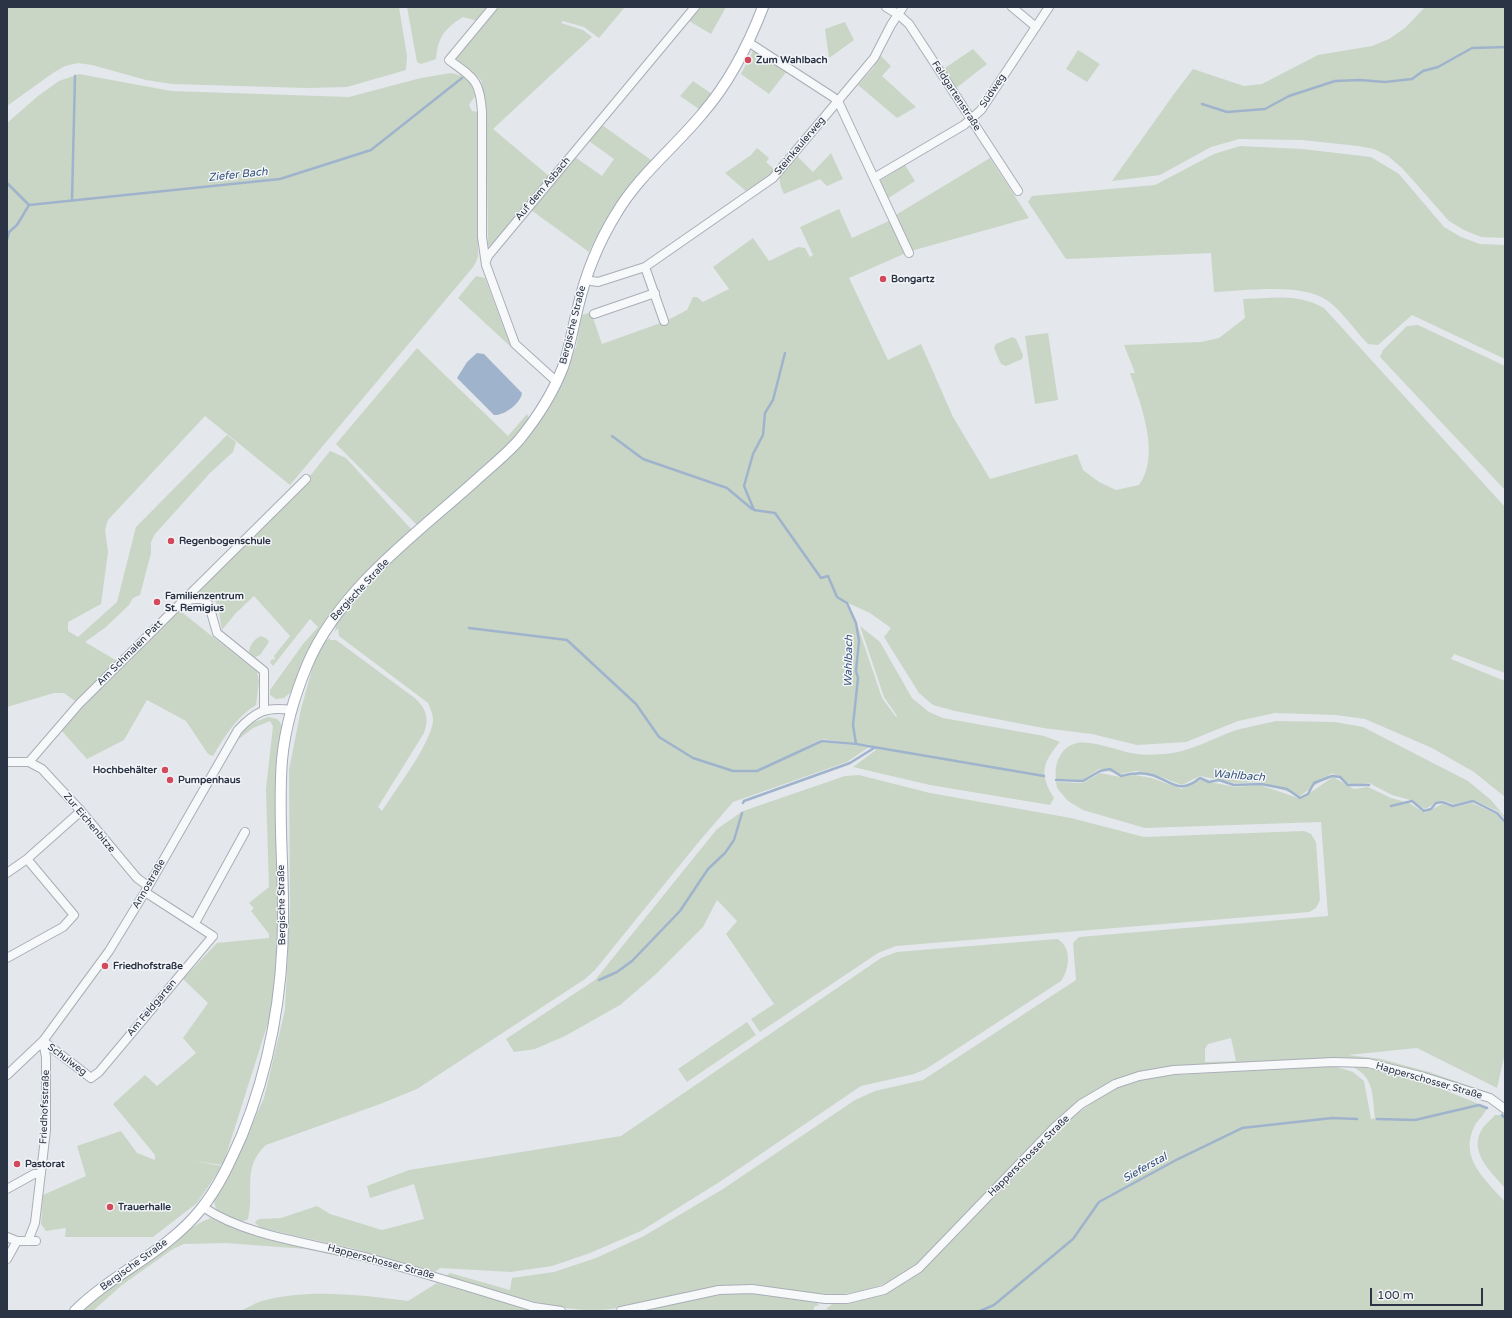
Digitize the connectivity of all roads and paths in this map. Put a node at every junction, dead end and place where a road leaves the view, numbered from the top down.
1 (493, 7) edge
2 (695, 7) edge
3 (763, 7) edge
4 (886, 7) edge
5 (1012, 7) edge
6 (1049, 7) edge
7 (901, 11) edge
8 (1036, 27) junction
9 (748, 42) junction
10 (838, 101) junction
11 (971, 119) junction
12 (874, 178) junction
13 (1018, 192) dead end
14 (908, 254) dead end
15 (486, 261) junction
16 (645, 268) junction
17 (585, 280) junction
18 (655, 292) junction
19 (594, 314) dead end
20 (664, 321) dead end
21 (556, 382) junction
22 (306, 478) dead end
23 (181, 602) junction
24 (264, 710) junction
25 (291, 710) junction
26 (7, 762) edge
27 (28, 762) junction
28 (81, 811) junction
29 (245, 832) dead end
30 (27, 859) junction
31 (7, 872) edge
32 (147, 889) junction
33 (195, 924) junction
34 (7, 958) edge
35 (43, 1041) junction
36 (7, 1075) edge
37 (92, 1078) joint
38 (1505, 1109) edge
39 (41, 1174) junction
40 (7, 1189) edge
41 (203, 1207) junction
42 (7, 1237) edge
43 (17, 1241) junction
44 (7, 1259) edge
45 (75, 1311) edge
46 (561, 1311) edge
47 (621, 1311) edge

1 - 15 street
2 - 15 street, Auf dem Asbach
3 - 9 main road, Bergische Straße
4 - 7 street, Feldgartenstraße
5 - 8 street
6 - 8 street, Südweg
7 - 10 street, Steinkaulerweg
7 - 11 street, Feldgartenstraße
8 - 11 street, Südweg
9 - 10 street
9 - 17 main road, Bergische Straße
10 - 12 street
10 - 16 street, Steinkaulerweg
11 - 12 street, Südweg
11 - 13 street, Feldgartenstraße
12 - 14 street
15 - 21 street
16 - 17 street, Steinkaulerweg
16 - 18 street
17 - 21 main road, Bergische Straße
18 - 19 street
18 - 20 street
21 - 25 main road, Bergische Straße
22 - 23 street, Am Schmalen Patt
23 - 24 street
23 - 27 street, Am Schmalen Patt
24 - 25 street, Annostraße
24 - 32 street, Annostraße
25 - 41 main road, Bergische Straße
26 - 27 street
27 - 28 street, Zur Eichenbitze
28 - 30 street
28 - 32 street, Zur Eichenbitze
29 - 33 street
30 - 31 street
30 - 34 street
32 - 33 street, Am Feldgarten
32 - 35 street, Annostraße
33 - 37 street, Am Feldgarten
35 - 36 street, Annostraße
35 - 37 street, Schulweg
35 - 39 street, Friedhofsstraße
38 - 47 street, Happerschosser Straße
39 - 40 street
39 - 43 street, Friedhofsstraße
41 - 45 main road, Bergische Straße
41 - 46 street, Happerschosser Straße
42 - 43 street
43 - 44 street

